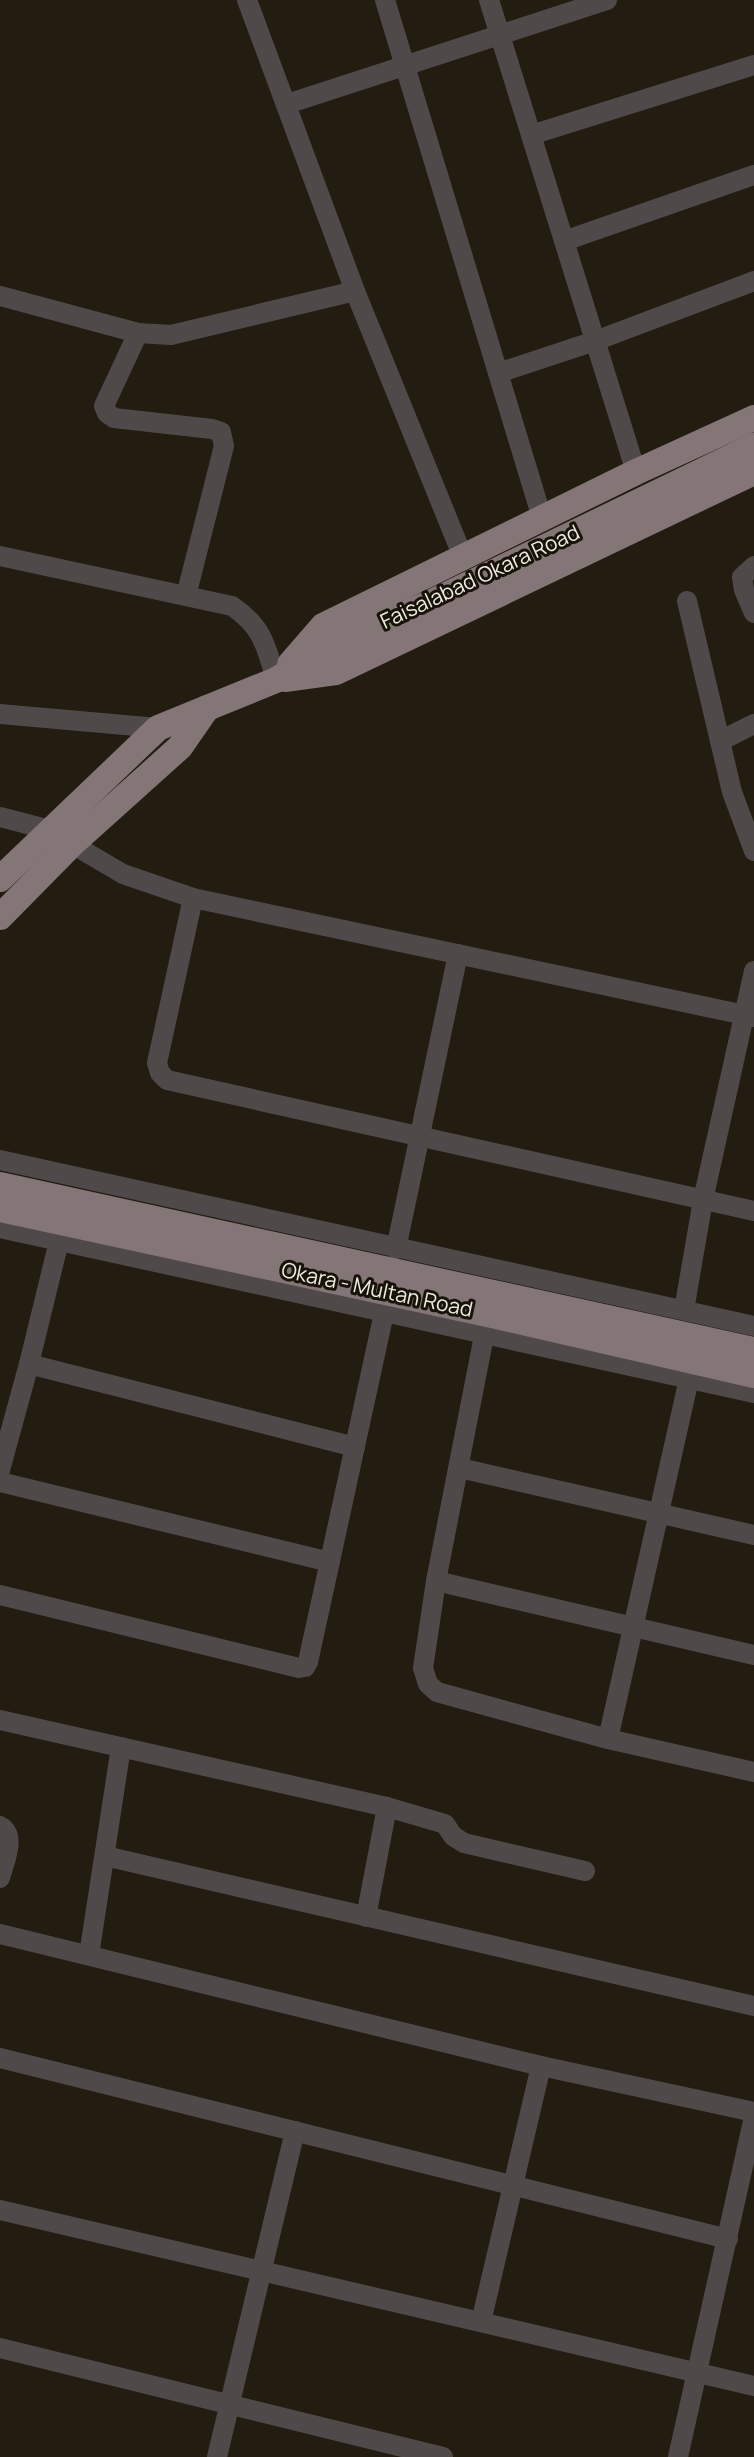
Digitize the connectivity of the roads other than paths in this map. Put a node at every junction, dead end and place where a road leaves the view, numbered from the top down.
1 (247, 0) edge
2 (385, 0) edge
3 (489, 0) edge
4 (607, 0) edge
5 (499, 35) junction
6 (754, 65) edge
7 (406, 66) junction
8 (287, 104) junction
9 (531, 135) junction
10 (754, 175) edge
11 (564, 241) junction
12 (754, 281) edge
13 (355, 291) junction
14 (0, 296) edge
15 (138, 333) junction
16 (595, 341) junction
17 (498, 373) junction
18 (754, 418) edge
19 (754, 446) edge
20 (636, 472) junction
21 (754, 472) edge
22 (542, 518) junction
23 (0, 556) edge
24 (463, 557) junction
25 (754, 566) edge
26 (186, 596) junction
27 (687, 601) dead end
28 (754, 613) edge
29 (276, 680) junction
30 (207, 708) junction
31 (0, 714) edge
32 (754, 724) edge
33 (158, 728) junction
34 (720, 741) junction
35 (0, 817) edge
36 (50, 830) junction
37 (72, 843) junction
38 (754, 851) edge
39 (0, 879) edge
40 (193, 898) junction
41 (0, 917) edge
42 (458, 954) junction
43 (754, 971) edge
44 (748, 1016) edge
45 (420, 1137) junction
46 (0, 1160) edge
47 (0, 1185) edge
48 (703, 1200) junction
49 (0, 1209) edge
50 (754, 1211) edge
51 (0, 1228) edge
52 (59, 1241) junction
53 (396, 1249) junction
54 (684, 1311) junction
55 (384, 1313) junction
56 (754, 1326) edge
57 (484, 1336) junction
58 (754, 1350) edge
59 (28, 1364) junction
60 (754, 1375) edge
61 (689, 1379) junction
62 (754, 1393) edge
63 (355, 1447) junction
64 (460, 1467) junction
65 (0, 1470) edge
66 (0, 1482) edge
67 (658, 1513) junction
68 (754, 1535) edge
69 (330, 1562) junction
70 (436, 1581) junction
71 (0, 1595) edge
72 (633, 1627) junction
73 (754, 1655) edge
74 (0, 1719) edge
75 (608, 1739) junction
76 (121, 1747) junction
77 (754, 1772) edge
78 (387, 1807) junction
79 (0, 1826) edge
80 (105, 1856) junction
81 (585, 1871) dead end
82 (0, 1878) edge
83 (366, 1917) junction
84 (0, 1934) edge
85 (89, 1955) junction
86 (754, 2007) edge
87 (0, 2058) edge
88 (541, 2066) junction
89 (754, 2112) edge
90 (754, 2117) edge
91 (295, 2131) junction
92 (512, 2185) junction
93 (0, 2210) edge
94 (728, 2239) junction
95 (262, 2271) junction
96 (481, 2322) junction
97 (0, 2348) edge
98 (698, 2372) junction
99 (754, 2386) edge
100 (230, 2404) junction
101 (218, 2457) edge
102 (443, 2457) edge
103 (678, 2457) edge

1 - 8 street
2 - 7 street
3 - 5 street
4 - 5 street
5 - 7 street
5 - 9 street
6 - 9 street
7 - 8 street
7 - 17 street
8 - 13 street
9 - 11 street
10 - 11 street
11 - 16 street
12 - 16 street
13 - 15 street
13 - 24 street
14 - 15 street
15 - 26 street
16 - 17 street
16 - 20 street
17 - 22 street
18 - 20 main road
19 - 29 main road, Faisalabad Okara Road
20 - 22 main road
21 - 29 main road
22 - 24 main road
23 - 26 street
24 - 29 main road
25 - 28 street
26 - 29 street
27 - 34 street
29 - 30 main road, Faisalabad Okara Road
30 - 33 main road, Faisalabad Okara Road
30 - 37 main road
31 - 33 street
32 - 34 street
33 - 36 main road, Faisalabad Okara Road
34 - 38 street
35 - 36 street
36 - 39 main road, Faisalabad Okara Road
37 - 40 street
37 - 41 main road
40 - 42 street
40 - 45 street
42 - 44 street
42 - 45 street
43 - 44 street
44 - 48 street
45 - 48 street
45 - 53 street
46 - 53 street
47 - 58 main road, Okara - Multan Road
48 - 50 street
48 - 54 street
49 - 60 main road, Okara - Multan Road
51 - 52 street
52 - 55 street
52 - 59 street
53 - 54 street
54 - 56 street
55 - 57 street
55 - 63 street
57 - 61 street
57 - 64 street
59 - 63 street
59 - 65 street
61 - 62 street
61 - 67 street
63 - 69 street
64 - 67 street
64 - 70 street
66 - 69 street
67 - 68 street
67 - 72 street
69 - 71 street
70 - 72 street
70 - 75 street
72 - 73 street
72 - 75 street
74 - 76 street
75 - 77 street
76 - 78 street
76 - 80 street
78 - 81 street
78 - 83 street
79 - 82 street
80 - 83 street
80 - 85 street
83 - 86 street
84 - 85 street
85 - 88 street
87 - 91 street
88 - 89 street
88 - 92 street
90 - 94 street
91 - 92 street
91 - 95 street
92 - 94 street
92 - 96 street
93 - 95 street
94 - 98 street
95 - 96 street
95 - 100 street
96 - 98 street
97 - 100 street
98 - 99 street
98 - 103 street
100 - 101 street
100 - 102 street

